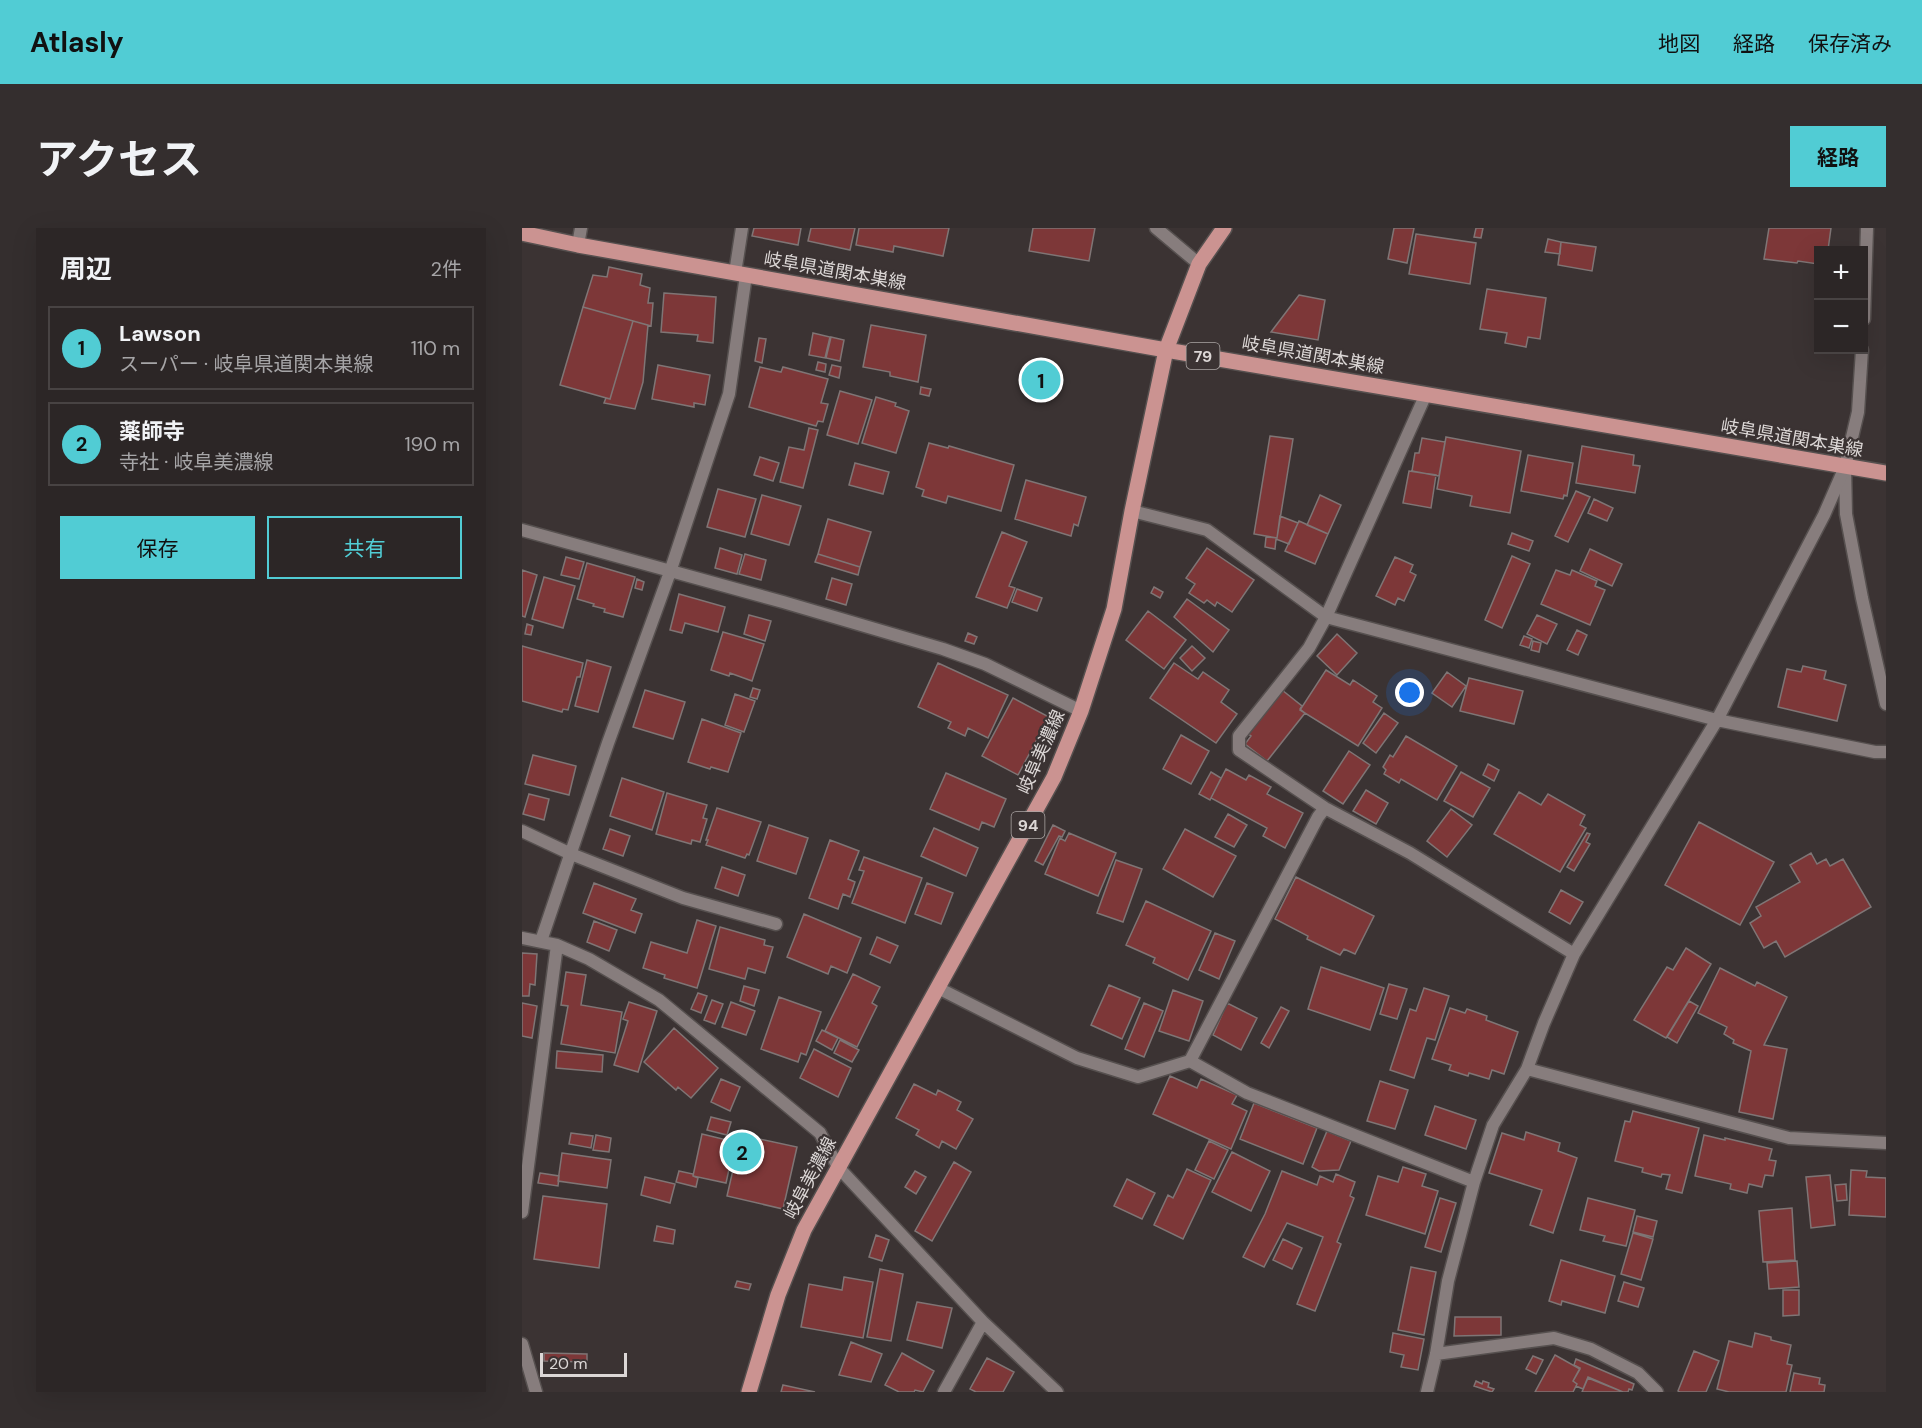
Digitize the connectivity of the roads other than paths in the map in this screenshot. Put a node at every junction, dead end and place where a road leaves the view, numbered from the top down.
1 (582, 228) edge
2 (742, 228) edge
3 (1156, 228) edge
4 (1224, 228) edge
5 (1867, 228) edge
6 (522, 233) edge
7 (578, 245) junction
8 (1199, 264) junction
9 (740, 274) junction
10 (1864, 300) edge
11 (1166, 350) junction
12 (1862, 354) edge
13 (1426, 394) junction
14 (1845, 467) junction
15 (1886, 473) edge
16 (1132, 511) junction
17 (522, 530) edge
18 (670, 572) junction
19 (1326, 617) junction
20 (1886, 704) edge
21 (1081, 711) junction
22 (1717, 720) junction
23 (1886, 752) edge
24 (1325, 808) junction
25 (522, 831) edge
26 (571, 854) junction
27 (776, 924) dead end
28 (522, 939) edge
29 (541, 941) junction
30 (557, 945) junction
31 (1574, 954) junction
32 (938, 988) junction
33 (1190, 1061) junction
34 (1527, 1069) junction
35 (1886, 1143) edge
36 (838, 1167) junction
37 (525, 1172) edge
38 (1474, 1182) junction
39 (522, 1212) edge
40 (983, 1322) junction
41 (522, 1344) edge
42 (1436, 1354) junction
43 (531, 1388) edge
44 (749, 1392) edge
45 (944, 1392) edge
46 (1056, 1392) edge
47 (1427, 1392) edge
48 (1657, 1392) edge

1 - 7 street
2 - 9 street
3 - 8 street
4 - 8 main road, 岐阜美濃線 / 94
5 - 10 street
6 - 7 main road, 岐阜県道関本巣線 / 79
7 - 9 main road, 岐阜県道関本巣線 / 79
8 - 11 main road, 岐阜美濃線 / 94
9 - 11 main road, 岐阜県道関本巣線 / 79
9 - 18 street
11 - 13 main road, 岐阜県道関本巣線 / 79
11 - 16 main road, 岐阜美濃線 / 94
12 - 14 street
13 - 14 main road, 岐阜県道関本巣線 / 79
13 - 19 street
14 - 15 main road, 岐阜県道関本巣線 / 79
14 - 20 street
14 - 22 street
16 - 19 street
16 - 21 main road, 岐阜美濃線 / 94
17 - 18 street
18 - 21 street
18 - 26 street
19 - 22 street
19 - 24 street
21 - 32 main road, 岐阜美濃線 / 94
22 - 23 street
22 - 31 street
24 - 31 street
24 - 33 street
25 - 26 street
26 - 27 street
26 - 29 street
28 - 29 street
29 - 30 street
30 - 36 street
30 - 37 street
31 - 34 street
32 - 33 street
32 - 36 main road, 岐阜美濃線 / 94
33 - 38 street
34 - 35 street
34 - 38 street
36 - 40 street
36 - 44 main road, 岐阜美濃線 / 94
37 - 39 street
38 - 42 street
40 - 45 street
40 - 46 street
41 - 43 street
42 - 47 street
42 - 48 street

